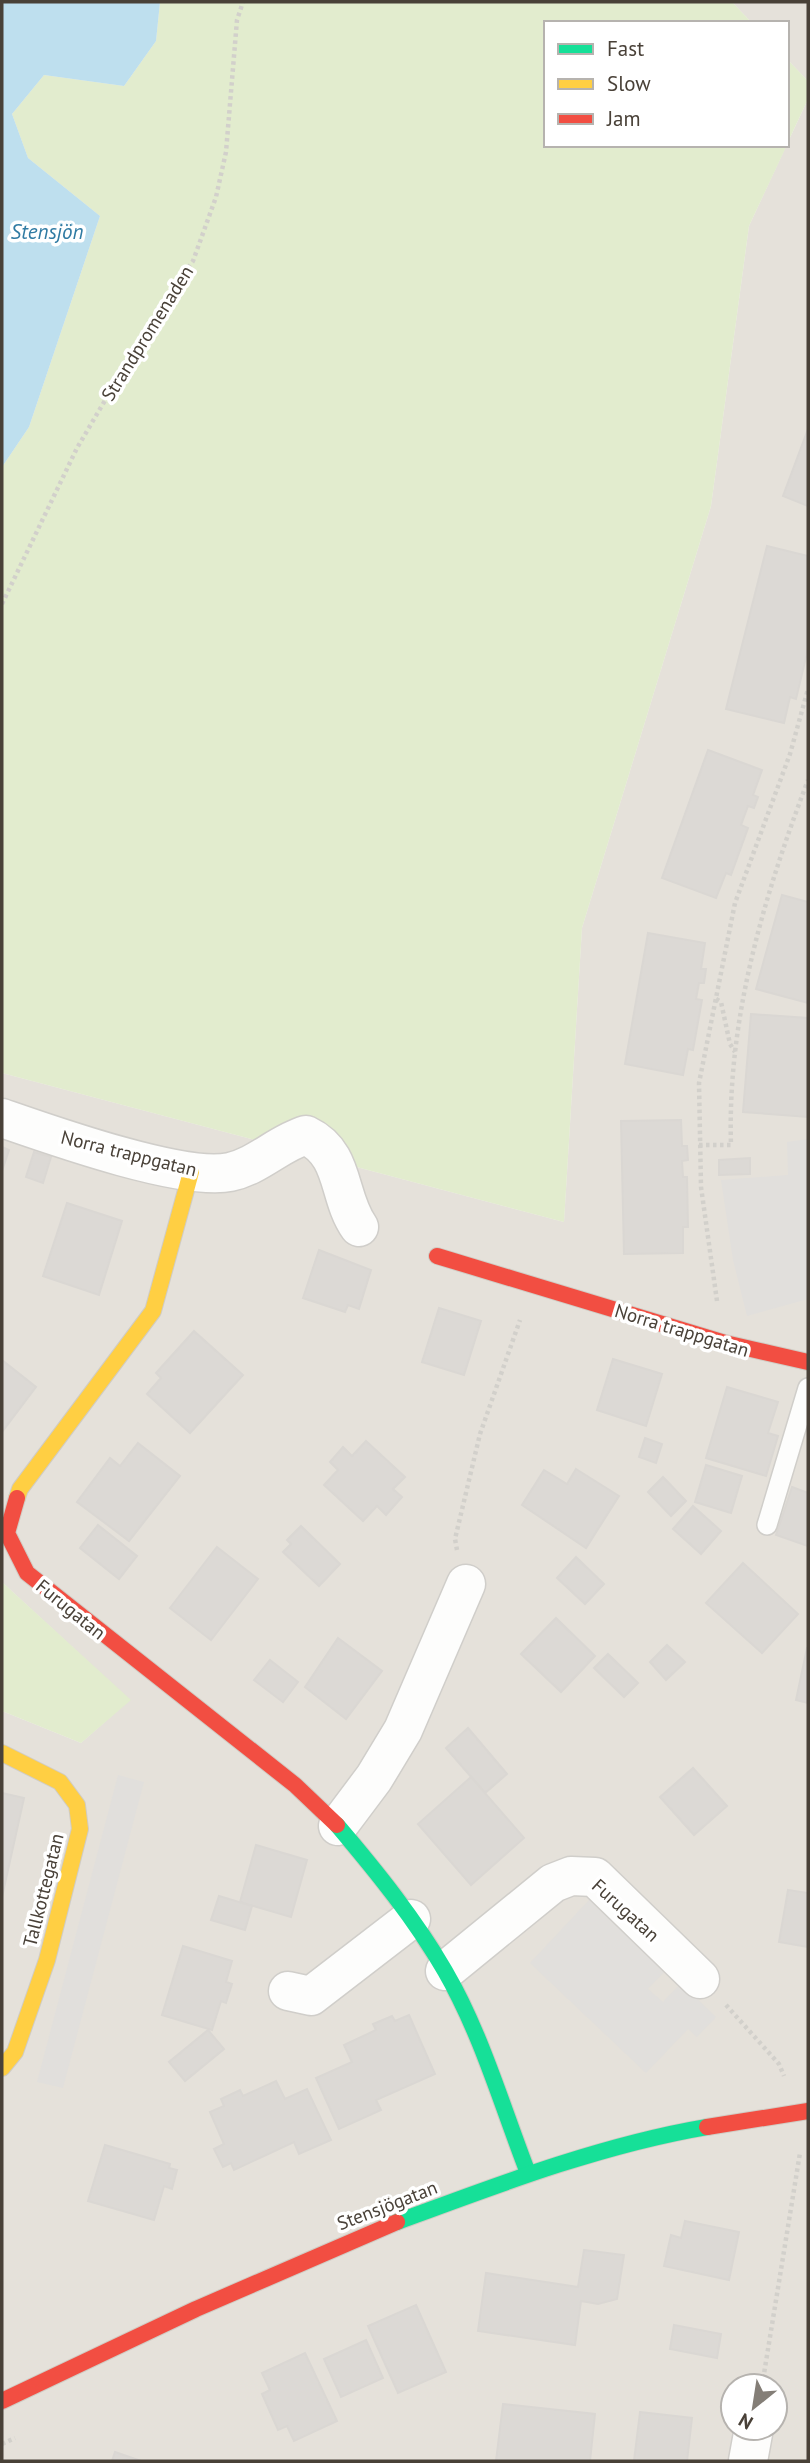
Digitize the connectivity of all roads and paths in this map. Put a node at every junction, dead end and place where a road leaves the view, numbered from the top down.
1 (243, 2) edge
2 (2, 604) edge
3 (808, 689) edge
4 (808, 780) edge
5 (716, 999) junction
6 (736, 1052) junction
7 (2, 1118) edge
8 (699, 1144) junction
9 (191, 1172) junction
10 (359, 1227) dead end
11 (437, 1256) dead end
12 (533, 1284) junction
13 (725, 1343) junction
14 (808, 1362) edge
15 (808, 1388) edge
16 (767, 1525) dead end
17 (466, 1584) joint
18 (2, 1753) edge
19 (338, 1826) junction
20 (411, 1919) junction
21 (445, 1971) junction
22 (700, 1979) joint
23 (288, 1991) dead end
24 (2, 2068) edge
25 (804, 2112) edge
26 (808, 2152) edge
27 (788, 2153) dead end
28 (800, 2153) junction
29 (528, 2173) junction
30 (764, 2372) edge
31 (2, 2401) edge
32 (26, 2433) dead end
33 (751, 2442) edge
34 (2, 2444) edge
35 (748, 2461) edge

1 - 2 path, Strandpromenaden
3 - 5 path
4 - 6 path
5 - 6 path
5 - 8 path
6 - 8 path
7 - 9 street, Norra trappgatan
8 - 13 path
9 - 10 street, Norra trappgatan
9 - 19 street, Furugatan
11 - 12 street, Norra trappgatan
12 - 13 street, Norra trappgatan
12 - 17 path
13 - 14 street, Norra trappgatan
15 - 16 lane
17 - 19 street
18 - 24 street, Tallkottegatan
19 - 20 street, Furugatan
20 - 21 street, Furugatan
20 - 23 street
21 - 22 street, Furugatan
21 - 29 street, Furugatan
22 - 25 path
25 - 29 street, Stensjögatan
26 - 28 path
27 - 28 path
28 - 30 path
29 - 31 street, Stensjögatan
32 - 34 path
33 - 35 street

